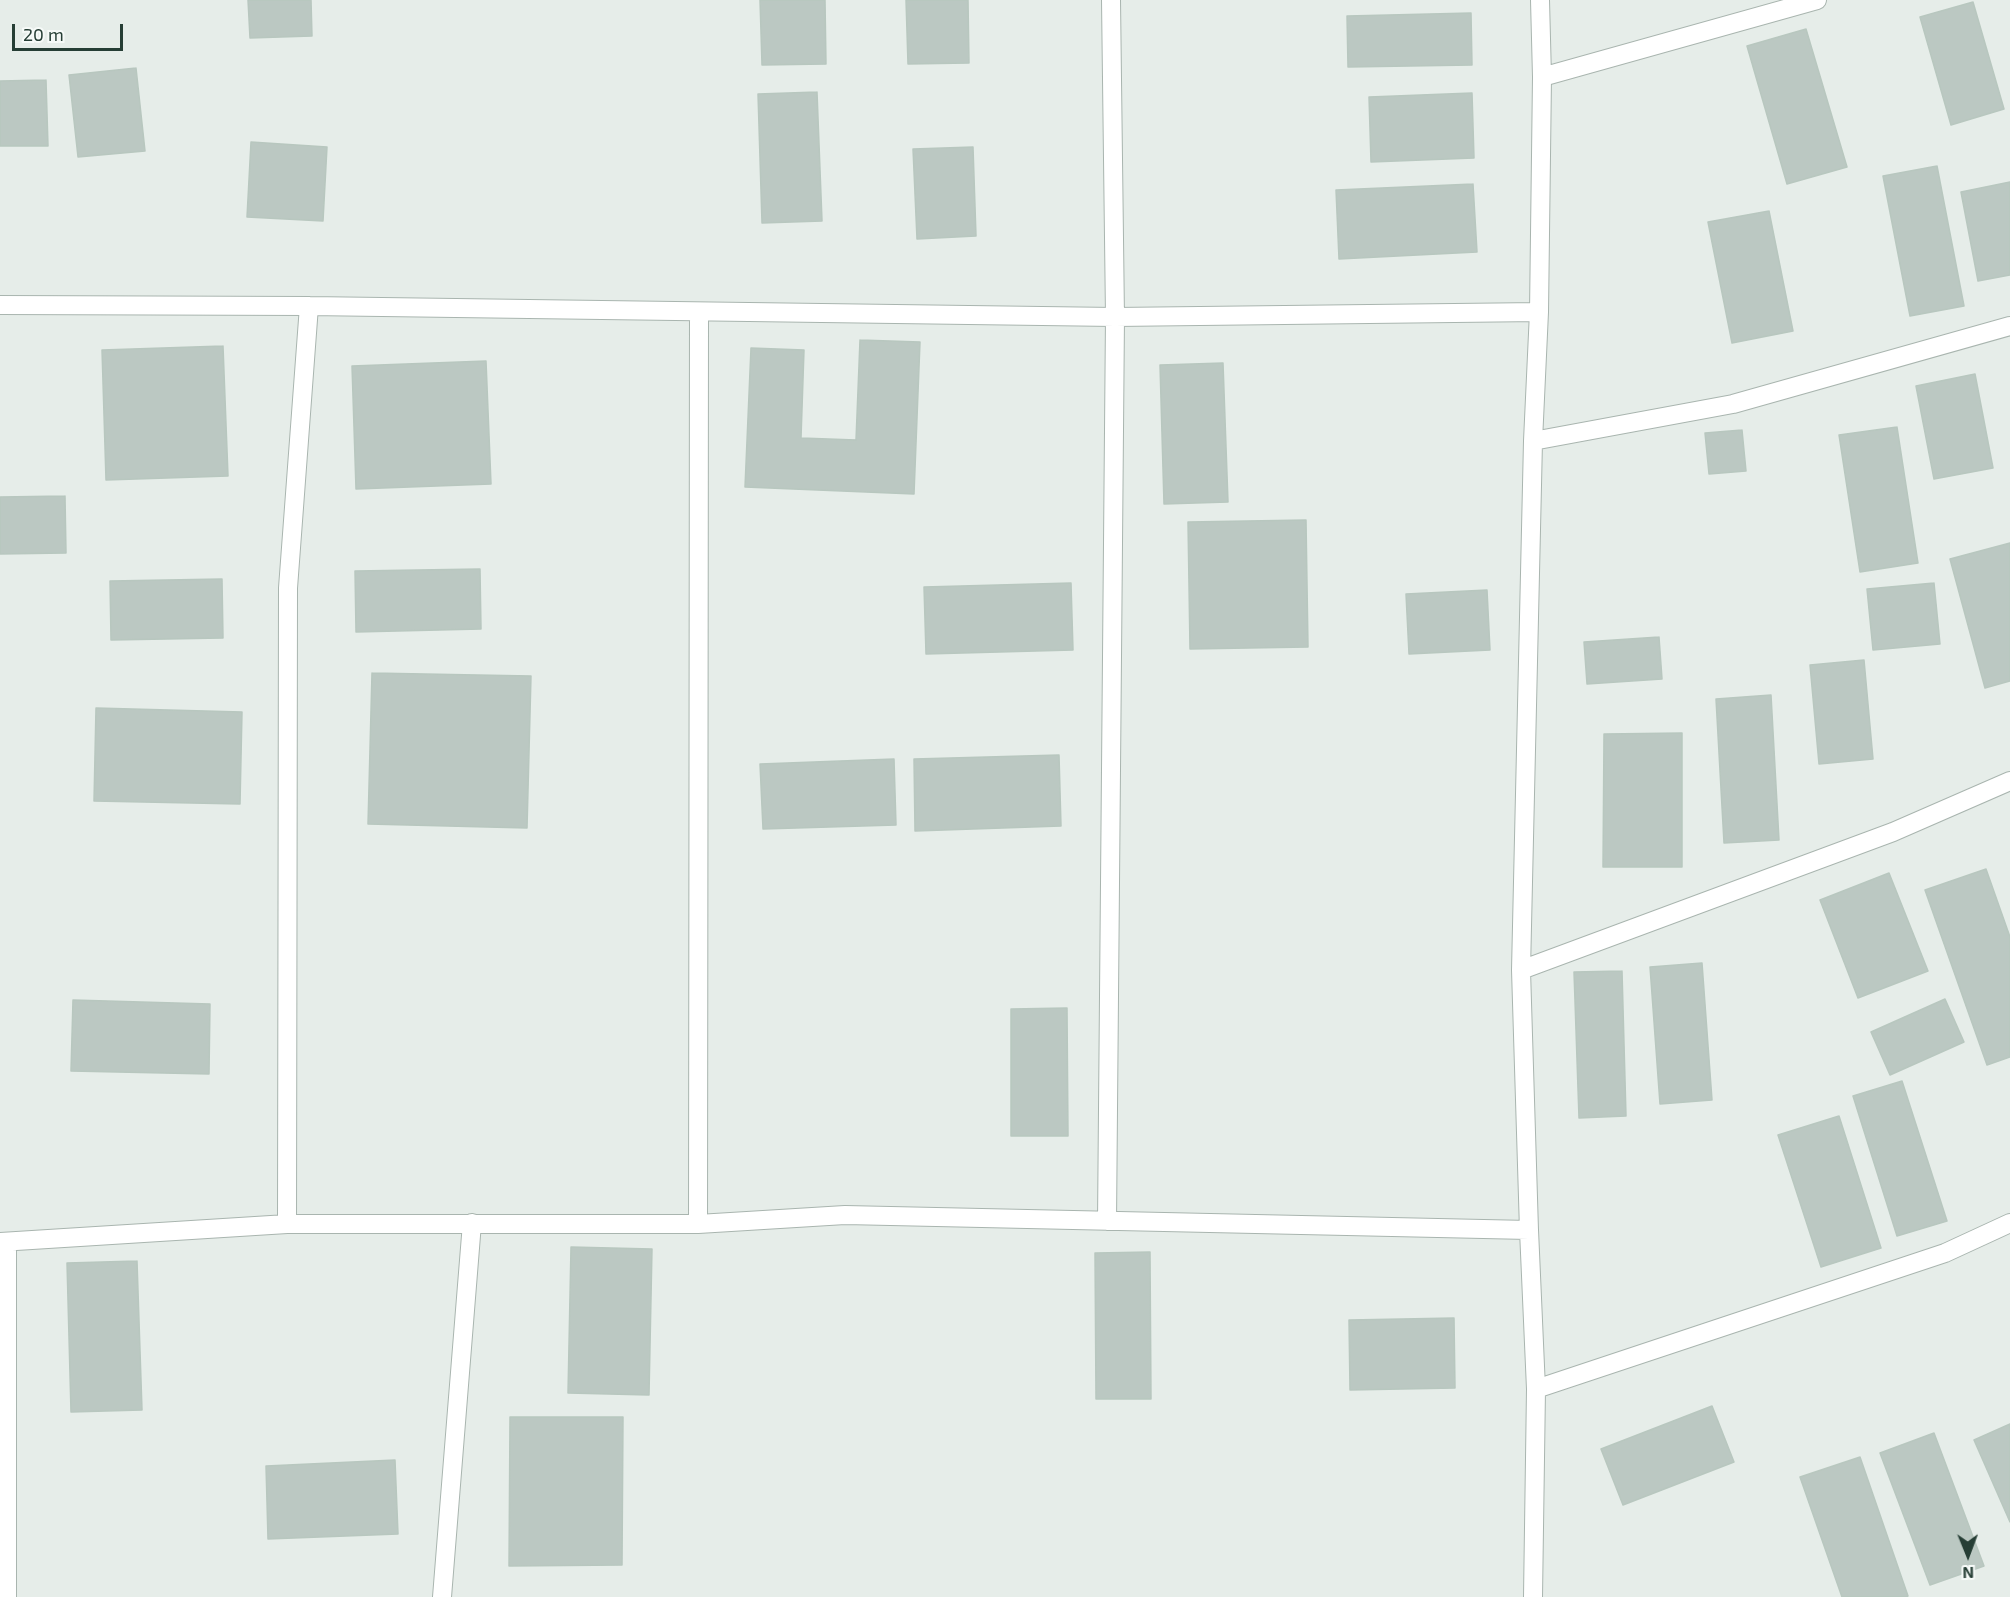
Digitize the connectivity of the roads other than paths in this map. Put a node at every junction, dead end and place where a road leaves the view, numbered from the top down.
1 (1111, 0) edge
2 (1540, 0) edge
3 (1817, 0) edge
4 (1542, 77) junction
5 (0, 305) edge
6 (309, 306) junction
7 (699, 312) junction
8 (1539, 312) junction
9 (1115, 317) junction
10 (2010, 326) edge
11 (1533, 441) junction
12 (2010, 781) edge
13 (1521, 970) junction
14 (1107, 1221) junction
15 (472, 1223) junction
16 (2010, 1223) edge
17 (287, 1224) junction
18 (698, 1224) junction
19 (1529, 1230) junction
20 (4, 1242) edge
21 (1536, 1389) junction
22 (7, 1597) edge
23 (442, 1597) edge
24 (1533, 1597) edge

1 - 9 street
2 - 4 street
3 - 4 street
4 - 8 street
5 - 6 street
6 - 7 street
6 - 17 street
7 - 9 street
7 - 18 street
8 - 9 street
8 - 11 street
9 - 14 street
10 - 11 street
11 - 13 street
12 - 13 street
13 - 19 street
14 - 18 street
14 - 19 street
15 - 17 street
15 - 18 street
15 - 23 street
16 - 21 street
17 - 20 street
19 - 21 street
20 - 22 street
21 - 24 street

